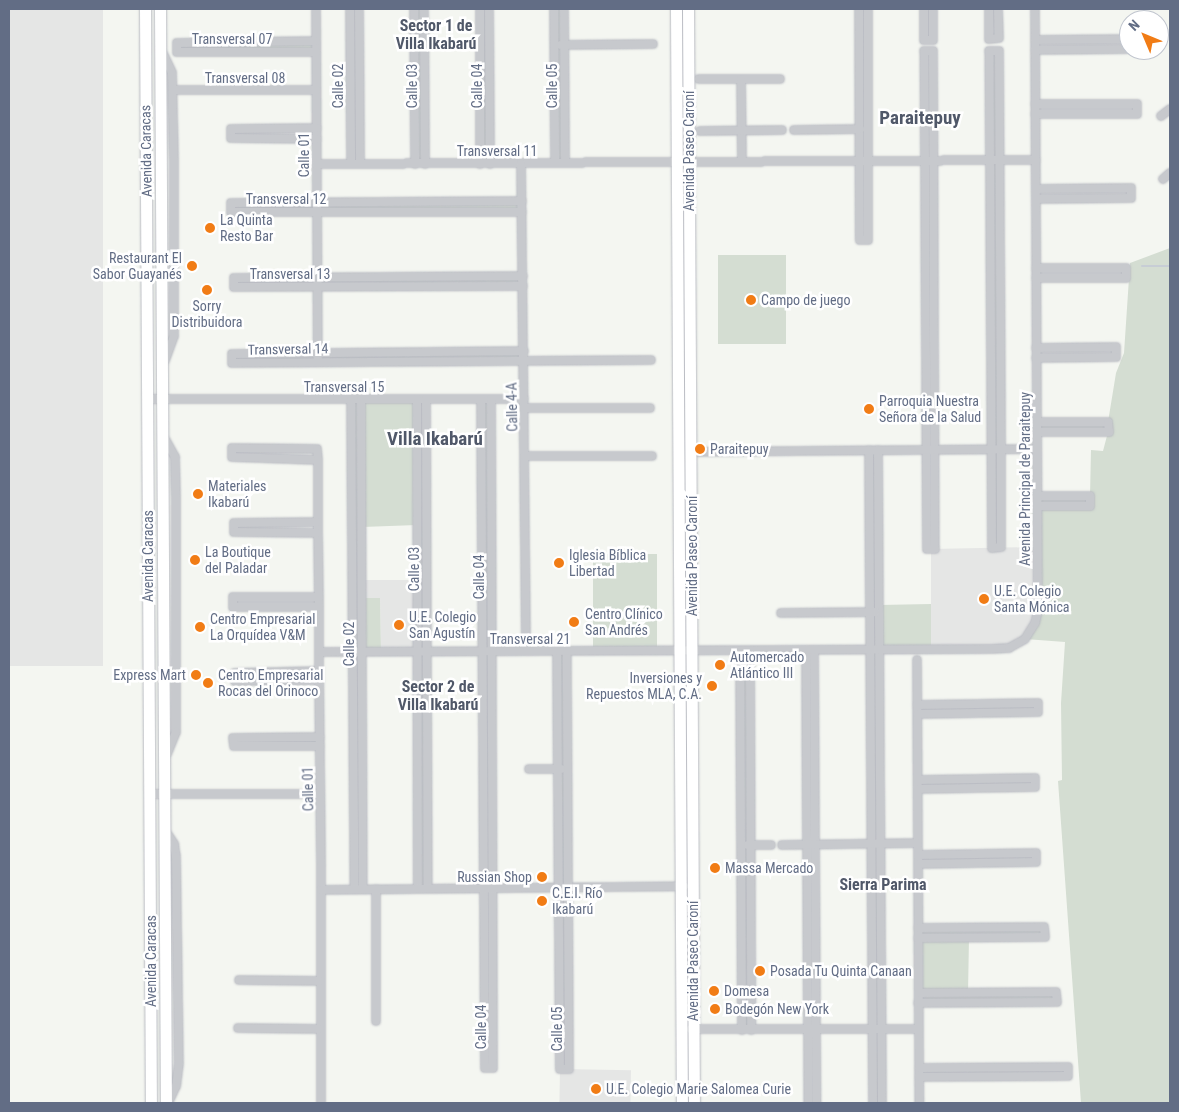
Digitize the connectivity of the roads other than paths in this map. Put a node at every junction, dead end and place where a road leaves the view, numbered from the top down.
1 (145, 9) edge
2 (160, 9) edge
3 (316, 9) edge
4 (350, 9) edge
5 (359, 9) edge
6 (414, 9) edge
7 (424, 9) edge
8 (480, 9) edge
9 (489, 9) edge
10 (554, 9) edge
11 (564, 9) edge
12 (676, 9) edge
13 (688, 9) edge
14 (859, 9) edge
15 (868, 9) edge
16 (924, 9) edge
17 (933, 9) edge
18 (989, 9) edge
19 (998, 9) edge
20 (1035, 9) edge
21 (554, 18) junction
22 (564, 18) junction
23 (1119, 39) edge
24 (1035, 40) junction
25 (316, 42) junction
26 (653, 44) dead end
27 (554, 45) junction
28 (564, 45) junction
29 (414, 46) junction
30 (424, 46) junction
31 (161, 48) junction
32 (350, 48) junction
33 (359, 48) junction
34 (1119, 49) edge
35 (480, 50) junction
36 (489, 50) junction
37 (1035, 50) junction
38 (316, 52) junction
39 (699, 79) dead end
40 (741, 79) junction
41 (780, 79) dead end
42 (173, 90) junction
43 (316, 90) junction
44 (415, 104) junction
45 (425, 104) junction
46 (1035, 104) junction
47 (1170, 109) edge
48 (1035, 114) junction
49 (1161, 116) dead end
50 (316, 128) junction
51 (860, 129) junction
52 (742, 130) junction
53 (782, 130) dead end
54 (794, 130) dead end
55 (700, 131) dead end
56 (317, 139) junction
57 (990, 160) junction
58 (999, 160) junction
59 (1036, 160) junction
60 (864, 161) junction
61 (925, 161) junction
62 (934, 161) junction
63 (677, 162) junction
64 (689, 162) junction
65 (742, 162) junction
66 (317, 164) junction
67 (351, 164) junction
68 (360, 164) junction
69 (414, 164) junction
70 (425, 164) junction
71 (480, 164) junction
72 (490, 164) junction
73 (521, 164) junction
74 (554, 164) junction
75 (565, 164) junction
76 (1170, 173) edge
77 (1163, 179) dead end
78 (1036, 189) junction
79 (1036, 199) junction
80 (419, 202) junction
81 (522, 202) junction
82 (317, 203) junction
83 (317, 212) junction
84 (418, 212) junction
85 (522, 212) junction
86 (1036, 268) junction
87 (523, 276) junction
88 (369, 277) junction
89 (418, 277) junction
90 (317, 278) junction
91 (1036, 278) junction
92 (990, 279) junction
93 (1000, 279) junction
94 (926, 280) junction
95 (934, 280) junction
96 (369, 286) junction
97 (418, 286) junction
98 (523, 286) junction
99 (317, 287) junction
100 (1036, 348) junction
101 (470, 351) junction
102 (524, 351) junction
103 (379, 352) junction
104 (421, 352) junction
105 (318, 353) junction
106 (1036, 358) junction
107 (420, 360) junction
108 (470, 360) junction
109 (524, 360) junction
110 (651, 360) dead end
111 (379, 361) junction
112 (318, 362) junction
113 (163, 365) junction
114 (148, 399) junction
115 (417, 399) junction
116 (426, 399) junction
117 (481, 399) junction
118 (490, 399) junction
119 (524, 399) junction
120 (163, 400) junction
121 (351, 400) junction
122 (361, 400) junction
123 (524, 408) junction
124 (650, 408) dead end
125 (1037, 422) junction
126 (1037, 432) junction
127 (351, 445) junction
128 (361, 445) junction
129 (931, 449) junction
130 (991, 449) junction
131 (1001, 449) junction
132 (1037, 449) junction
133 (869, 450) junction
134 (878, 450) junction
135 (691, 452) junction
136 (525, 456) junction
137 (652, 456) dead end
138 (318, 460) junction
139 (1037, 496) junction
140 (1037, 506) junction
141 (318, 522) junction
142 (417, 525) junction
143 (426, 525) junction
144 (482, 526) junction
145 (491, 526) junction
146 (352, 527) junction
147 (361, 527) junction
148 (318, 533) junction
149 (870, 549) junction
150 (879, 549) junction
151 (319, 597) junction
152 (319, 607) junction
153 (870, 612) junction
154 (879, 612) junction
155 (780, 613) dead end
156 (810, 650) junction
157 (870, 650) junction
158 (879, 650) junction
159 (482, 651) junction
160 (492, 651) junction
161 (526, 651) junction
162 (557, 651) junction
163 (567, 651) junction
164 (686, 651) junction
165 (740, 651) junction
166 (750, 651) junction
167 (319, 652) junction
168 (353, 652) junction
169 (362, 652) junction
170 (417, 652) junction
171 (426, 652) junction
172 (917, 660) dead end
173 (319, 671) junction
174 (319, 680) junction
175 (362, 690) junction
176 (353, 691) junction
177 (918, 710) junction
178 (320, 737) junction
179 (806, 744) junction
180 (815, 744) junction
181 (320, 746) junction
182 (740, 746) junction
183 (750, 746) junction
184 (880, 747) junction
185 (871, 748) junction
186 (529, 769) dead end
187 (558, 769) junction
188 (568, 769) junction
189 (427, 770) junction
190 (483, 770) junction
191 (493, 770) junction
192 (354, 771) junction
193 (363, 771) junction
194 (418, 771) junction
195 (918, 780) junction
196 (918, 789) junction
197 (151, 794) junction
198 (164, 794) junction
199 (320, 794) junction
200 (483, 835) junction
201 (493, 835) junction
202 (918, 843) junction
203 (806, 844) junction
204 (815, 844) junction
205 (872, 844) junction
206 (880, 844) junction
207 (741, 845) junction
208 (750, 845) junction
209 (771, 845) dead end
210 (782, 845) dead end
211 (918, 855) junction
212 (418, 860) junction
213 (428, 861) junction
214 (918, 864) junction
215 (354, 868) junction
216 (363, 868) junction
217 (681, 886) junction
218 (693, 886) junction
219 (559, 887) junction
220 (569, 887) junction
221 (418, 888) junction
222 (428, 888) junction
223 (483, 888) junction
224 (493, 888) junction
225 (354, 889) junction
226 (363, 889) junction
227 (376, 889) junction
228 (321, 890) junction
229 (918, 928) junction
230 (872, 932) junction
231 (881, 932) junction
232 (811, 934) junction
233 (918, 938) junction
234 (741, 939) junction
235 (751, 939) junction
236 (239, 980) dead end
237 (321, 981) junction
238 (918, 994) junction
239 (918, 1003) junction
240 (376, 1021) dead end
241 (238, 1028) dead end
242 (320, 1029) junction
243 (687, 1029) junction
244 (742, 1030) junction
245 (751, 1030) junction
246 (807, 1030) junction
247 (816, 1030) junction
248 (872, 1030) junction
249 (881, 1030) junction
250 (919, 1030) junction
251 (919, 1068) junction
252 (919, 1077) junction
253 (151, 1103) edge
254 (167, 1103) edge
255 (321, 1103) edge
256 (682, 1103) edge
257 (694, 1103) edge
258 (808, 1103) edge
259 (816, 1103) edge
260 (873, 1103) edge
261 (882, 1103) edge
262 (919, 1103) edge

1 - 114 street, Avenida Caracas
2 - 31 street, Avenida Caracas
3 - 25 street, Calle 01
4 - 32 street, Calle 02
5 - 33 street, Calle 02
6 - 29 street, Calle 03
7 - 30 street, Calle 03
8 - 35 street, Calle 04
9 - 36 street, Calle 04
10 - 21 street, Calle 05
11 - 22 street, Calle 05
12 - 63 street, Avenida Paseo Caroní
13 - 64 street, Avenida Paseo Caroní
14 - 51 street
15 - 60 street
16 - 17 street
18 - 19 street
20 - 24 street, Avenida Principal de Paraitepuy
21 - 22 street
21 - 27 street, Calle 05
22 - 28 street, Calle 05
23 - 24 street
24 - 37 street, Avenida Principal de Paraitepuy
25 - 38 street, Calle 01
25 - 38 street, Transversal 07
26 - 28 street
27 - 28 street
27 - 74 street, Calle 05
28 - 75 street, Calle 05
29 - 30 street
29 - 44 street, Calle 03
30 - 45 street, Calle 03
31 - 42 street, Avenida Caracas
31 - 113 street, Avenida Caracas
32 - 33 street
32 - 67 street, Calle 02
33 - 68 street, Calle 02
34 - 37 street
35 - 36 street
35 - 71 street, Calle 04
36 - 72 street, Calle 04
37 - 46 street, Avenida Principal de Paraitepuy
38 - 43 street, Calle 01
39 - 40 street
40 - 41 street
40 - 52 street
42 - 43 street, Transversal 08
42 - 113 street, Avenida Caracas
43 - 50 street, Calle 01
44 - 45 street
44 - 69 street, Calle 03
45 - 70 street, Calle 03
46 - 48 street, Avenida Principal de Paraitepuy
46 - 48 street
47 - 49 street
48 - 59 street, Avenida Principal de Paraitepuy
50 - 56 street, Calle 01
50 - 56 street
51 - 54 street
51 - 60 street
52 - 53 street
52 - 55 street
52 - 65 street
56 - 66 street, Calle 01
57 - 58 street, Transversal 11
57 - 58 street
57 - 62 street, Transversal 11
57 - 92 street
58 - 59 street, Transversal 11
58 - 93 street
59 - 78 street, Avenida Principal de Paraitepuy
60 - 60 street
60 - 61 street, Transversal 11
60 - 65 street, Transversal 11
61 - 62 street, Transversal 11
61 - 62 street
61 - 94 street
62 - 95 street
63 - 64 street, Transversal 11
63 - 75 street, Transversal 11
63 - 164 street, Avenida Paseo Caroní
64 - 65 street, Transversal 11
64 - 135 street, Avenida Paseo Caroní
66 - 67 street, Transversal 11
66 - 82 street, Calle 01
67 - 68 street, Transversal 11
68 - 69 street, Transversal 11
69 - 70 street, Transversal 11
70 - 71 street, Transversal 11
71 - 72 street, Transversal 11
72 - 73 street, Transversal 11
73 - 74 street, Transversal 11
73 - 81 street, Calle 4-A
74 - 75 street, Transversal 11
76 - 77 street
78 - 79 street, Avenida Principal de Paraitepuy
78 - 79 street
79 - 86 street, Avenida Principal de Paraitepuy
80 - 81 street, Transversal 12
80 - 82 street, Transversal 12
80 - 84 street
81 - 85 street, Calle 4-A
82 - 83 street, Calle 01
82 - 83 street, Transversal 12
83 - 84 street, Transversal 12
83 - 90 street, Calle 01
84 - 85 street, Transversal 12
85 - 87 street, Calle 4-A
86 - 91 street, Avenida Principal de Paraitepuy
86 - 91 street
87 - 89 street, Transversal 13
87 - 98 street, Calle 4-A
88 - 89 street, Transversal 13
88 - 90 street, Transversal 13
88 - 96 street
89 - 97 street
90 - 99 street, Calle 01
90 - 99 street, Transversal 13
91 - 100 street, Avenida Principal de Paraitepuy
92 - 93 street
92 - 130 street
93 - 131 street
94 - 95 street
94 - 129 street
95 - 129 street
96 - 97 street, Transversal 13
96 - 99 street, Transversal 13
97 - 98 street, Transversal 13
98 - 102 street, Calle 4-A
99 - 105 street, Calle 01
100 - 106 street, Avenida Principal de Paraitepuy
100 - 106 street
101 - 102 street, Transversal 14
101 - 104 street, Transversal 14
101 - 108 street
102 - 109 street, Calle 4-A
103 - 104 street, Transversal 14
103 - 105 street, Transversal 14
103 - 111 street
104 - 107 street
105 - 112 street, Calle 01
105 - 112 street, Transversal 14
106 - 125 street, Avenida Principal de Paraitepuy
107 - 108 street, Transversal 14
107 - 111 street, Transversal 14
108 - 109 street, Transversal 14
109 - 110 street, Transversal 14
109 - 119 street, Calle 4-A
111 - 112 street, Transversal 14
113 - 120 street, Avenida Caracas
114 - 120 street, Transversal 15
114 - 197 street, Avenida Caracas
115 - 116 street, Transversal 15
115 - 122 street, Transversal 15
115 - 142 street, Calle 03
116 - 117 street, Transversal 15
116 - 143 street, Calle 03
117 - 118 street, Transversal 15
117 - 144 street, Calle 04
118 - 119 street, Transversal 15
118 - 145 street, Calle 04
119 - 123 street, Calle 4-A
120 - 121 street, Transversal 15
120 - 198 street, Avenida Caracas
121 - 122 street, Transversal 15
121 - 127 street, Calle 02
122 - 128 street, Calle 02
123 - 124 street
123 - 136 street, Calle 4-A
125 - 126 street, Avenida Principal de Paraitepuy
125 - 126 street
126 - 132 street, Avenida Principal de Paraitepuy
127 - 128 street
127 - 146 street, Calle 02
128 - 147 street, Calle 02
129 - 129 street
129 - 130 street
129 - 134 street
130 - 131 street
130 - 131 street
131 - 132 street
132 - 139 street, Avenida Principal de Paraitepuy
133 - 134 street
133 - 135 street
133 - 149 street
134 - 150 street
135 - 164 street, Avenida Paseo Caroní
136 - 137 street
136 - 161 street, Calle 4-A
138 - 138 street, Calle 01
138 - 141 street, Calle 01
139 - 140 street, Avenida Principal de Paraitepuy
139 - 140 street
140 - 158 street, Avenida Principal de Paraitepuy
141 - 148 street, Calle 01
141 - 148 street
142 - 143 street
142 - 170 street, Calle 03
143 - 171 street, Calle 03
144 - 145 street
144 - 159 street, Calle 04
145 - 160 street, Calle 04
146 - 147 street
146 - 168 street, Calle 02
147 - 169 street, Calle 02
148 - 151 street, Calle 01
149 - 150 street
149 - 153 street
150 - 154 street
151 - 152 street, Calle 01
151 - 152 street
152 - 167 street, Calle 01
153 - 154 street
153 - 155 street
153 - 157 street
154 - 158 street
156 - 157 street, Avenida Principal de Paraitepuy
156 - 166 street, Avenida Principal de Paraitepuy
156 - 179 street
156 - 180 street
157 - 158 street, Avenida Principal de Paraitepuy
157 - 185 street
158 - 184 street
159 - 160 street, Transversal 21
159 - 171 street, Transversal 21
159 - 190 street, Calle 04
160 - 161 street, Transversal 21
160 - 191 street, Calle 04
161 - 162 street, Transversal 21
162 - 163 street, Transversal 21
162 - 187 street, Calle 05
163 - 164 street, Transversal 21
163 - 188 street, Calle 05
164 - 165 street, Avenida Principal de Paraitepuy
164 - 217 street, Avenida Paseo Caroní
164 - 218 street, Avenida Paseo Caroní
165 - 166 street, Avenida Principal de Paraitepuy
165 - 182 street
166 - 183 street
167 - 168 street, Transversal 21
167 - 173 street, Calle 01
168 - 169 street, Transversal 21
168 - 176 street, Calle 02
169 - 170 street, Transversal 21
169 - 175 street, Calle 02
170 - 171 street, Transversal 21
170 - 194 street, Calle 03
171 - 189 street, Calle 03
172 - 177 street
173 - 174 street, Calle 01
173 - 174 street
174 - 178 street, Calle 01
175 - 176 street
175 - 193 street, Calle 02
176 - 192 street, Calle 02
177 - 177 street
177 - 195 street
178 - 181 street, Calle 01
178 - 181 street
179 - 180 street
179 - 203 street
180 - 204 street
181 - 199 street, Calle 01
182 - 183 street
182 - 207 street
183 - 208 street
184 - 185 street
184 - 206 street
185 - 205 street
186 - 187 street
187 - 188 street
187 - 219 street, Calle 05
188 - 220 street, Calle 05
189 - 194 street
189 - 213 street, Calle 03
190 - 191 street
190 - 200 street, Calle 04
191 - 201 street, Calle 04
192 - 193 street
192 - 215 street, Calle 02
193 - 216 street, Calle 02
194 - 212 street, Calle 03
195 - 196 street
195 - 196 street
196 - 202 street
197 - 198 street
197 - 253 street, Avenida Caracas
198 - 199 street
198 - 254 street, Avenida Caracas
199 - 228 street, Calle 01
200 - 201 street
200 - 223 street, Calle 04
201 - 224 street, Calle 04
202 - 206 street
202 - 211 street
203 - 204 street
203 - 210 street
203 - 232 street
204 - 205 street
204 - 232 street
205 - 206 street
205 - 230 street
206 - 231 street
207 - 208 street
207 - 234 street
208 - 209 street
208 - 235 street
211 - 214 street
211 - 214 street
212 - 213 street
212 - 221 street, Calle 03
213 - 222 street, Calle 03
214 - 229 street
215 - 216 street
215 - 225 street, Calle 02
216 - 226 street, Calle 02
217 - 218 street
217 - 220 street
217 - 243 street, Avenida Paseo Caroní
218 - 243 street, Avenida Paseo Caroní
219 - 220 street
219 - 220 street, Calle 05
219 - 224 street
221 - 222 street
221 - 227 street
222 - 223 street
223 - 224 street
223 - 224 street, Calle 04
225 - 226 street
225 - 228 street
226 - 227 street
227 - 240 street
228 - 237 street, Calle 01
229 - 233 street
229 - 233 street
230 - 231 street
230 - 248 street
231 - 249 street
232 - 246 street
232 - 247 street
233 - 238 street
234 - 235 street
234 - 244 street
235 - 245 street
236 - 237 street
237 - 242 street, Calle 01
238 - 239 street
238 - 239 street
239 - 250 street
241 - 242 street
242 - 255 street, Calle 01
243 - 244 street
243 - 256 street, Avenida Paseo Caroní
243 - 257 street, Avenida Paseo Caroní
244 - 245 street
245 - 246 street
246 - 247 street
246 - 258 street
247 - 248 street
247 - 259 street
248 - 249 street
248 - 260 street
249 - 250 street
249 - 261 street
250 - 251 street
251 - 252 street
251 - 252 street
252 - 262 street

